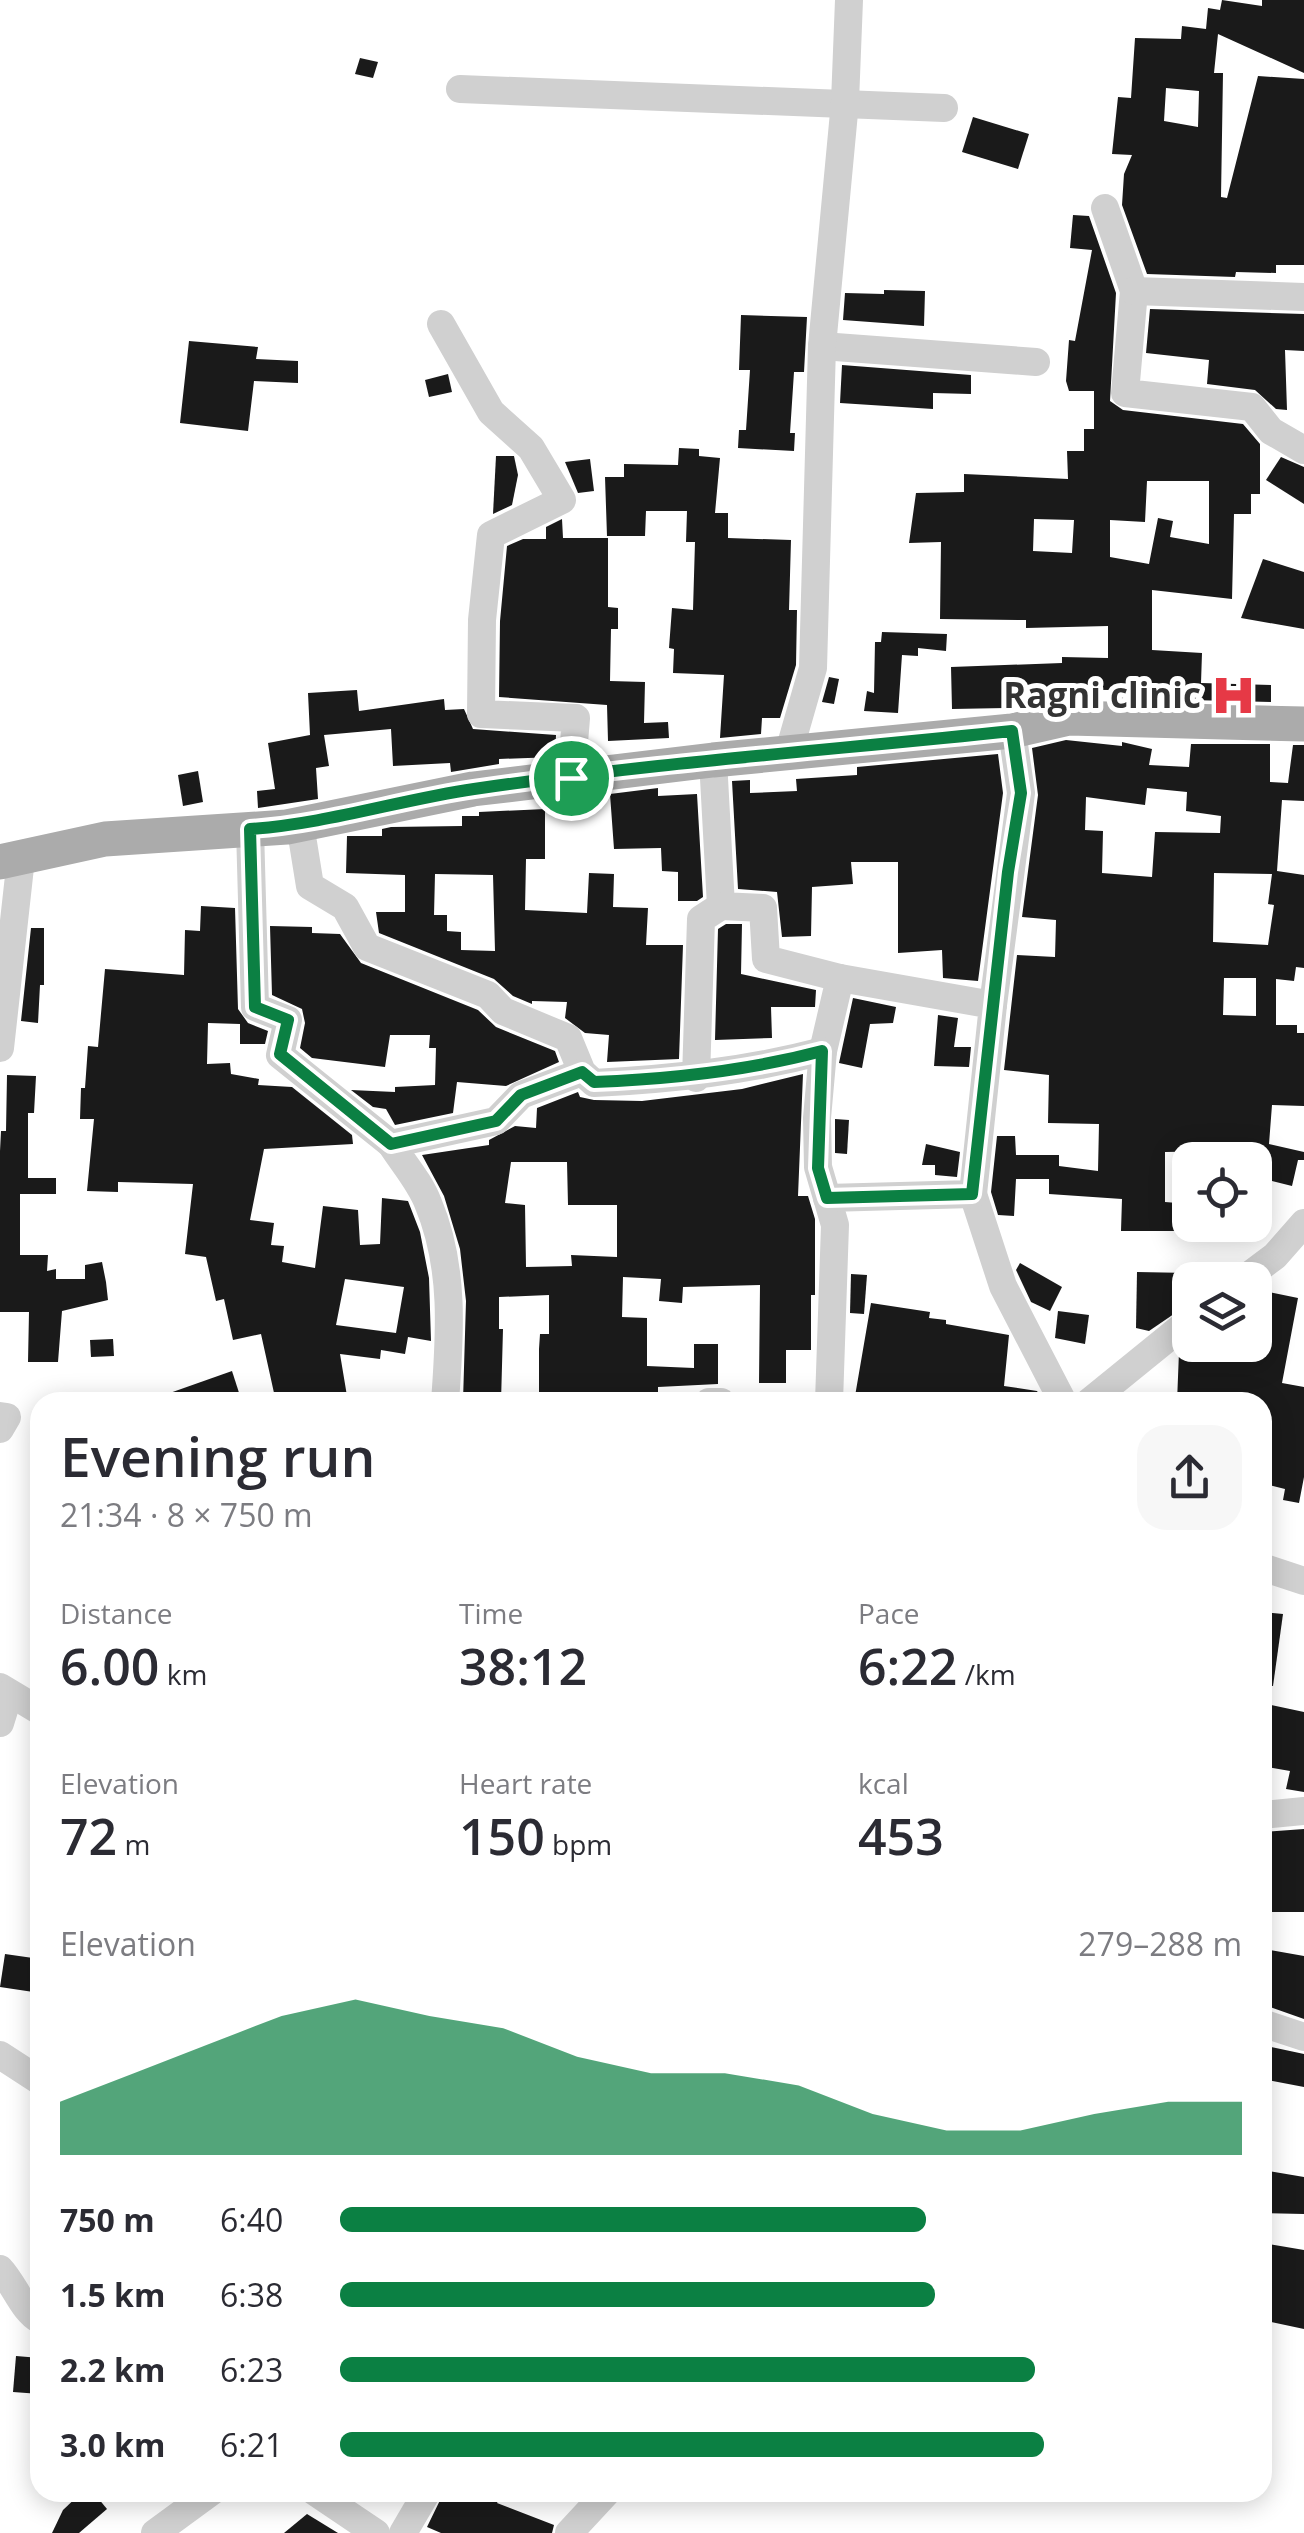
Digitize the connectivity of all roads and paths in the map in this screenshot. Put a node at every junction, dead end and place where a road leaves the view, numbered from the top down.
1 (849, 0) edge
2 (460, 89) dead end
3 (845, 102) junction
4 (944, 108) dead end
5 (1105, 208) dead end
6 (1134, 291) junction
7 (1304, 297) edge
8 (441, 324) dead end
9 (822, 346) junction
10 (1036, 362) dead end
11 (1304, 450) edge
12 (1304, 724) edge
13 (1012, 731) junction
14 (788, 755) junction
15 (714, 760) junction
16 (571, 778) junction
17 (300, 824) junction
18 (250, 829) junction
19 (10, 860) edge
20 (721, 906) junction
21 (840, 978) junction
22 (993, 1006) junction
23 (0, 1048) edge
24 (822, 1051) junction
25 (582, 1072) junction
26 (696, 1078) junction
27 (391, 1144) junction
28 (972, 1194) junction
29 (827, 1198) junction
30 (1304, 1224) edge
31 (1267, 1262) edge
32 (1172, 1335) edge
33 (447, 1392) edge
34 (830, 1392) edge
35 (1057, 1392) edge
36 (1101, 1392) edge
37 (0, 1416) edge
38 (0, 1429) edge
39 (1272, 1570) edge
40 (1304, 1581) edge
41 (4, 1690) edge
42 (30, 1705) edge
43 (0, 1722) edge
44 (1304, 1811) edge
45 (1272, 1814) edge
46 (1272, 2026) edge
47 (1304, 2037) edge
48 (0, 2055) edge
49 (30, 2074) edge
50 (0, 2269) edge
51 (30, 2315) edge
52 (197, 2502) edge
53 (334, 2502) edge
54 (421, 2502) edge
55 (598, 2502) edge
56 (155, 2533) edge
57 (376, 2533) edge
58 (402, 2533) edge
59 (569, 2533) edge

1 - 3 street
2 - 3 street
3 - 4 street
3 - 9 street
5 - 6 street
6 - 7 street
6 - 11 street
8 - 16 street
9 - 10 street
9 - 14 street
12 - 13 main road
13 - 14 main road
13 - 22 street
14 - 15 main road
15 - 16 main road
15 - 20 street
16 - 17 main road
17 - 18 main road
17 - 25 street
18 - 19 main road
18 - 27 street
19 - 23 street
20 - 21 street
20 - 26 street
21 - 22 street
21 - 24 street
22 - 28 street
24 - 26 street
24 - 29 street
25 - 26 street
25 - 27 street
27 - 33 street
28 - 29 street
28 - 35 street
29 - 34 street
30 - 31 street
32 - 36 street
37 - 38 street
39 - 40 street
41 - 42 street
41 - 43 street
44 - 45 street
46 - 47 street
48 - 49 street
50 - 51 street
52 - 56 street
53 - 57 street
54 - 58 street
55 - 59 street

